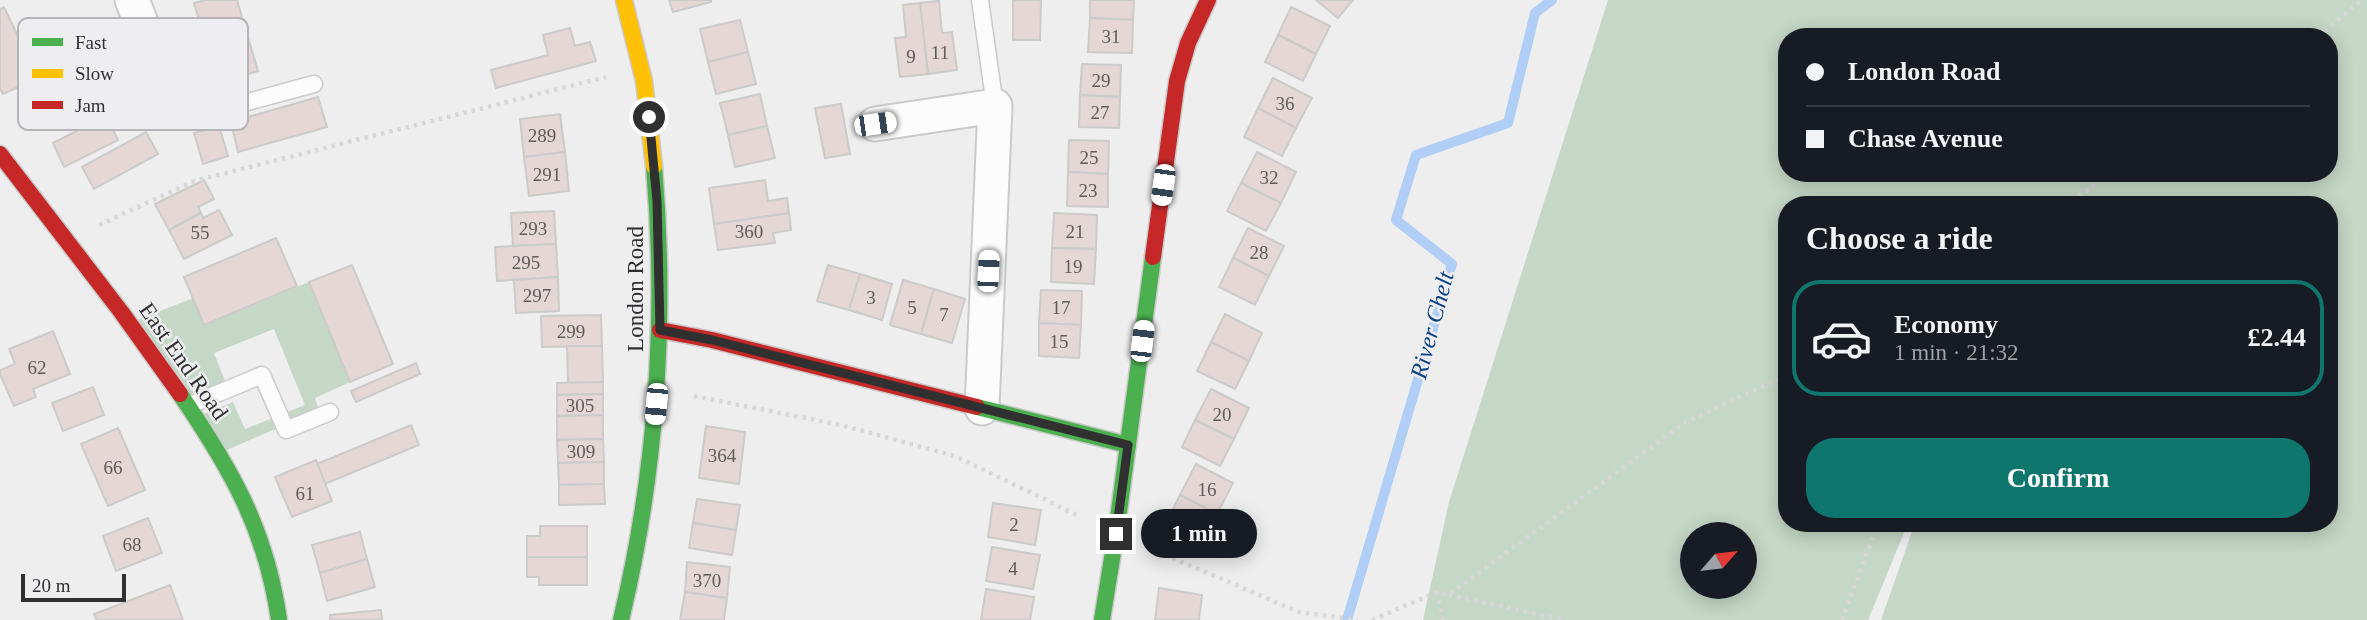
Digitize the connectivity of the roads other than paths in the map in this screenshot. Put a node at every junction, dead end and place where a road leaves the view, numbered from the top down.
1 (132, 0) edge
2 (624, 0) edge
3 (980, 0) edge
4 (1208, 0) edge
5 (139, 18) edge
6 (314, 85) dead end
7 (248, 102) edge
8 (995, 106) junction
9 (875, 124) dead end
10 (0, 154) edge
11 (660, 330) junction
12 (188, 406) junction
13 (982, 408) junction
14 (330, 412) dead end
15 (1128, 445) junction
16 (279, 620) edge
17 (621, 620) edge
18 (1102, 620) edge

1 - 5 street
2 - 11 main road, London Road
3 - 8 lane
4 - 15 main road
6 - 7 lane
8 - 9 street
8 - 13 street
10 - 12 main road, East End Road
11 - 13 main road
11 - 17 main road, London Road
12 - 14 lane
12 - 16 main road, East End Road
13 - 15 main road
15 - 18 main road

